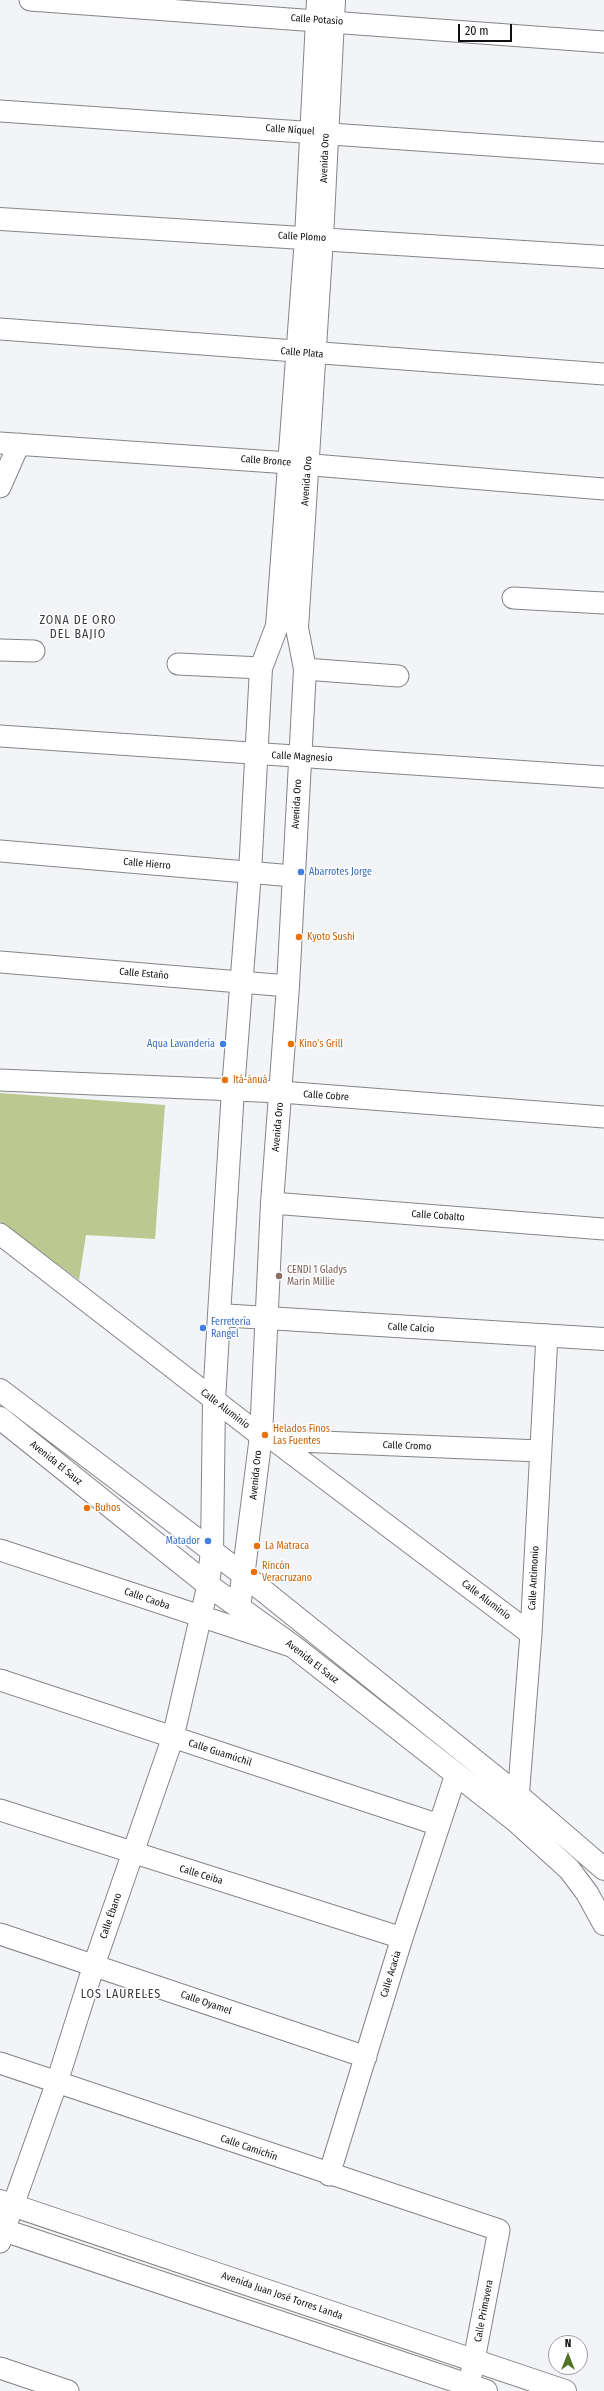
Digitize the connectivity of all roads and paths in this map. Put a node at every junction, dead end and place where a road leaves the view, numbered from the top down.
1 (30, 0) edge
2 (326, 10) edge
3 (604, 42) edge
4 (0, 111) edge
5 (319, 132) junction
6 (604, 153) edge
7 (0, 219) edge
8 (314, 238) junction
9 (604, 257) edge
10 (0, 329) edge
11 (306, 353) junction
12 (604, 374) edge
13 (9, 444) edge
14 (299, 463) junction
15 (0, 487) edge
16 (604, 488) edge
17 (512, 598) dead end
18 (604, 603) edge
19 (0, 650) edge
20 (34, 651) dead end
21 (178, 664) dead end
22 (261, 668) junction
23 (305, 669) junction
24 (398, 676) dead end
25 (0, 736) edge
26 (257, 755) junction
27 (299, 756) junction
28 (604, 777) edge
29 (0, 851) edge
30 (250, 873) junction
31 (294, 876) junction
32 (0, 962) edge
33 (242, 982) junction
34 (288, 986) junction
35 (0, 1080) edge
36 (233, 1090) junction
37 (281, 1092) junction
38 (604, 1117) edge
39 (272, 1203) junction
40 (604, 1229) edge
41 (0, 1234) edge
42 (219, 1315) junction
43 (266, 1320) junction
44 (547, 1335) junction
45 (604, 1339) edge
46 (0, 1390) edge
47 (214, 1401) junction
48 (2, 1420) edge
49 (267, 1438) junction
50 (540, 1451) junction
51 (0, 1550) edge
52 (212, 1551) junction
53 (245, 1576) junction
54 (208, 1585) junction
55 (239, 1608) junction
56 (201, 1618) junction
57 (531, 1634) junction
58 (294, 1647) junction
59 (0, 1680) edge
60 (173, 1737) junction
61 (456, 1774) junction
62 (519, 1796) junction
63 (0, 1810) edge
64 (516, 1821) junction
65 (439, 1825) junction
66 (133, 1854) junction
67 (604, 1869) edge
68 (604, 1924) edge
69 (0, 1934) edge
70 (402, 1938) junction
71 (94, 1965) junction
72 (366, 2057) junction
73 (0, 2063) edge
74 (57, 2082) junction
75 (329, 2175) junction
76 (6, 2203) edge
77 (499, 2230) joint
78 (1, 2234) edge
79 (475, 2360) junction
80 (0, 2368) edge
81 (474, 2389) edge
82 (68, 2391) edge
83 (565, 2391) edge

1 - 2 street, Calle Potasio
2 - 3 street, Calle Potasio
2 - 5 main road, Avenida Oro
4 - 5 street, Calle Níquel
5 - 6 street, Calle Níquel
5 - 8 main road, Avenida Oro
7 - 8 main road, Calle Plomo
8 - 9 main road, Calle Plomo
8 - 11 main road, Avenida Oro
10 - 11 street, Calle Plata
11 - 12 street, Calle Plata
11 - 14 main road, Avenida Oro
13 - 14 street, Calle Bronce
13 - 15 street
14 - 16 street, Calle Bronce
14 - 22 main road, Avenida Oro
14 - 23 main road, Avenida Oro
17 - 18 street
19 - 20 street
21 - 22 street
22 - 26 main road, Avenida Oro
23 - 24 street
23 - 27 main road, Avenida Oro
25 - 26 street, Calle Magnesio
26 - 27 street, Calle Magnesio
26 - 30 main road, Avenida Oro
27 - 28 street, Calle Magnesio
27 - 31 main road, Avenida Oro
29 - 30 street, Calle Hierro
30 - 31 street, Calle Hierro
30 - 33 main road, Avenida Oro
31 - 34 main road, Avenida Oro
32 - 33 street, Calle Estaño
33 - 34 street, Calle Estaño
33 - 36 main road, Avenida Oro
34 - 37 main road, Avenida Oro
35 - 36 street, Calle Cobre
36 - 37 street, Calle Cobre
36 - 42 main road, Avenida Oro
37 - 38 street, Calle Cobre
37 - 39 main road, Avenida Oro
39 - 40 street, Calle Cobalto
39 - 43 main road, Avenida Oro
41 - 47 street, Calle Aluminio
42 - 43 main road, Calle Calcio
42 - 47 main road, Avenida Oro
43 - 44 main road, Calle Calcio
43 - 49 main road, Avenida Oro
44 - 45 main road, Calle Calcio
44 - 50 street, Calle Antimonio
46 - 52 main road
47 - 49 street, Calle Aluminio
47 - 52 main road, Avenida Oro
48 - 54 main road, Avenida El Sauz
49 - 50 street, Calle Cromo
49 - 53 main road, Avenida Oro
49 - 57 street, Calle Aluminio
50 - 57 street, Calle Antimonio
51 - 56 street, Calle Caoba
52 - 53 main road
52 - 54 main road, Avenida Oro
53 - 55 main road, Avenida Oro
53 - 62 main road
54 - 55 main road, Avenida El Sauz
54 - 56 street, Calle Ébano
55 - 58 main road, Avenida El Sauz
56 - 58 street, Calle Caoba
56 - 60 street, Calle Ébano
57 - 62 street, Calle Antimonio
58 - 61 main road, Avenida El Sauz
59 - 60 street, Calle Guamúchil
60 - 65 street, Calle Guamúchil
60 - 66 street, Calle Ébano
61 - 64 main road, Avenida El Sauz
61 - 65 street, Calle Acacia
62 - 64 street, Calle Antimonio
62 - 67 main road
63 - 66 street, Calle Ceiba
64 - 68 main road, Avenida El Sauz
65 - 70 street, Calle Acacia
66 - 70 street, Calle Ceiba
66 - 71 street, Calle Ébano
69 - 71 street, Calle Oyamel
70 - 72 street, Calle Acacia
71 - 72 street, Calle Oyamel
71 - 74 street, Calle Ébano
72 - 75 street, Calle Acacia
73 - 74 street, Calle Camichín
74 - 75 street, Calle Camichín
74 - 76 street, Calle Ébano
75 - 77 street, Calle Camichín
76 - 78 street, Calle Ébano
76 - 79 main road, Avenida Juan José Torres Landa
77 - 79 street, Calle Primavera
78 - 81 main road
79 - 81 street, Calle Primavera
79 - 83 main road, Avenida Juan José Torres Landa
80 - 82 street

